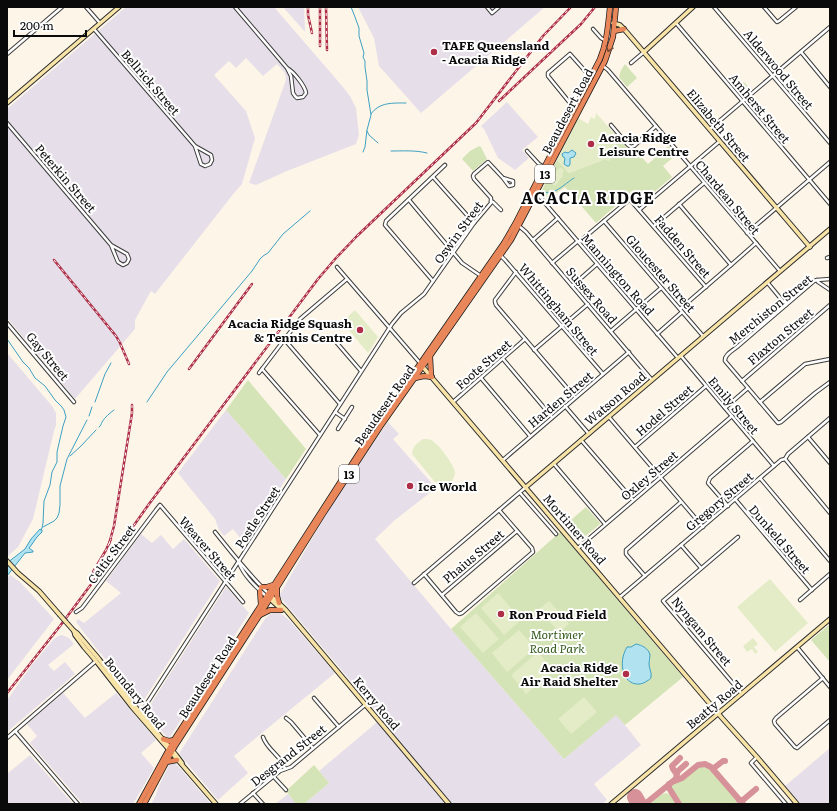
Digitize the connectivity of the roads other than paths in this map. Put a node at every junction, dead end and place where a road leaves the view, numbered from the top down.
1 (62, 7) edge
2 (86, 7) edge
3 (119, 7) edge
4 (235, 7) edge
5 (487, 7) edge
6 (499, 7) edge
7 (610, 7) edge
8 (616, 7) edge
9 (693, 7) edge
10 (714, 7) edge
11 (764, 7) edge
12 (796, 7) edge
13 (609, 22) junction
14 (100, 23) junction
15 (615, 23) junction
16 (676, 23) junction
17 (830, 27) edge
18 (94, 29) junction
19 (593, 29) dead end
20 (624, 29) junction
21 (614, 31) junction
22 (606, 41) junction
23 (644, 52) junction
24 (801, 52) junction
25 (7, 54) edge
26 (598, 63) junction
27 (631, 63) dead end
28 (603, 66) junction
29 (287, 68) junction
30 (591, 75) junction
31 (773, 76) junction
32 (830, 87) edge
33 (742, 101) junction
34 (7, 103) edge
35 (576, 104) junction
36 (582, 104) junction
37 (7, 124) edge
38 (611, 125) dead end
39 (656, 126) junction
40 (710, 129) junction
41 (720, 141) junction
42 (830, 143) edge
43 (195, 146) junction
44 (527, 151) dead end
45 (830, 162) edge
46 (445, 166) dead end
47 (690, 166) junction
48 (544, 167) junction
49 (433, 176) junction
50 (503, 178) dead end
51 (809, 180) junction
52 (704, 183) junction
53 (537, 191) junction
54 (409, 200) junction
55 (532, 200) junction
56 (491, 201) junction
57 (544, 202) junction
58 (679, 204) junction
59 (830, 204) edge
60 (776, 208) junction
61 (501, 210) dead end
62 (640, 210) junction
63 (558, 218) junction
64 (604, 221) junction
65 (474, 223) junction
66 (517, 225) junction
67 (654, 226) junction
68 (830, 229) edge
69 (747, 233) junction
70 (533, 240) junction
71 (578, 242) junction
72 (756, 243) junction
73 (111, 245) junction
74 (810, 247) junction
75 (453, 253) junction
76 (500, 256) junction
77 (552, 263) junction
78 (597, 264) junction
79 (731, 266) junction
80 (337, 267) dead end
81 (780, 271) junction
82 (516, 272) junction
83 (481, 276) junction
84 (347, 279) junction
85 (830, 279) edge
86 (817, 280) junction
87 (433, 281) junction
88 (767, 282) junction
89 (572, 286) junction
90 (706, 287) junction
91 (661, 288) junction
92 (830, 290) edge
93 (588, 304) junction
94 (786, 305) junction
95 (830, 305) edge
96 (636, 309) junction
97 (681, 310) junction
98 (7, 323) edge
99 (562, 326) junction
100 (389, 328) junction
101 (611, 331) junction
102 (657, 334) junction
103 (703, 336) junction
104 (330, 337) dead end
105 (284, 339) junction
106 (525, 339) junction
107 (534, 350) junction
108 (629, 352) junction
109 (430, 356) junction
110 (679, 357) junction
111 (503, 359) junction
112 (830, 359) edge
113 (422, 365) junction
114 (262, 369) junction
115 (361, 371) junction
116 (259, 373) dead end
117 (603, 374) junction
118 (432, 376) junction
119 (415, 378) junction
120 (481, 378) junction
121 (652, 380) junction
122 (742, 380) junction
123 (830, 382) edge
124 (706, 386) junction
125 (748, 388) junction
126 (575, 398) junction
127 (74, 402) dead end
128 (453, 402) junction
129 (760, 402) junction
130 (340, 404) junction
131 (565, 406) junction
132 (352, 407) dead end
133 (725, 408) junction
134 (335, 412) junction
135 (732, 416) junction
136 (552, 417) junction
137 (609, 417) junction
138 (830, 418) edge
139 (345, 419) junction
140 (338, 429) dead end
141 (589, 434) junction
142 (320, 435) junction
143 (530, 436) junction
144 (808, 437) junction
145 (581, 440) junction
146 (753, 441) junction
147 (635, 447) junction
148 (785, 459) junction
149 (503, 460) junction
150 (830, 463) edge
151 (554, 464) junction
152 (774, 466) junction
153 (660, 477) junction
154 (760, 478) junction
155 (526, 487) junction
156 (520, 493) junction
157 (735, 499) junction
158 (633, 500) junction
159 (681, 502) junction
160 (160, 505) joint
161 (728, 506) junction
162 (499, 510) junction
163 (830, 513) edge
164 (605, 524) junction
165 (703, 527) junction
166 (517, 531) junction
167 (215, 532) dead end
168 (556, 534) dead end
169 (738, 537) dead end
170 (681, 545) junction
171 (578, 548) junction
172 (7, 561) edge
173 (830, 561) edge
174 (239, 562) junction
175 (701, 568) junction
176 (424, 574) junction
177 (830, 574) edge
178 (645, 576) junction
179 (225, 582) junction
180 (414, 582) dead end
181 (275, 586) junction
182 (261, 589) junction
183 (812, 590) junction
184 (442, 595) junction
185 (269, 596) junction
186 (620, 597) junction
187 (800, 600) dead end
188 (243, 602) dead end
189 (279, 603) junction
190 (261, 605) junction
191 (281, 610) junction
192 (76, 612) dead end
193 (290, 615) junction
194 (259, 616) junction
195 (830, 619) edge
196 (797, 647) junction
197 (97, 660) junction
198 (823, 678) junction
199 (830, 687) edge
200 (742, 694) junction
201 (314, 698) dead end
202 (365, 705) junction
203 (718, 714) junction
204 (140, 715) junction
205 (286, 718) dead end
206 (830, 720) edge
207 (339, 727) junction
208 (15, 731) junction
209 (263, 737) dead end
210 (7, 738) edge
211 (163, 739) junction
212 (174, 740) junction
213 (313, 748) junction
214 (170, 750) junction
215 (757, 757) junction
216 (177, 760) junction
217 (166, 762) junction
218 (183, 766) junction
219 (285, 769) junction
220 (274, 776) junction
221 (286, 790) dead end
222 (254, 793) junction
223 (78, 804) edge
224 (139, 804) edge
225 (144, 804) edge
226 (216, 804) edge
227 (240, 804) edge
228 (263, 804) edge
229 (449, 804) edge
230 (611, 804) edge
231 (786, 804) edge
232 (797, 804) edge

1 - 25 street
2 - 14 street
3 - 14 main road
4 - 29 street
5 - 6 street
7 - 13 highway, Beaudesert Road / 13
8 - 15 highway, Beaudesert Road / 13
9 - 16 main road
10 - 31 street, Alderwood Street
11 - 12 street
13 - 15 main road, Elizabeth Street
13 - 22 highway, Beaudesert Road / 13
14 - 18 main road
15 - 20 main road, Elizabeth Street
15 - 21 highway, Beaudesert Road / 13
16 - 23 main road
16 - 33 street, Amherst Street
17 - 24 street
18 - 34 main road
18 - 43 street, Bellrick Street
19 - 22 street
20 - 21 highway
20 - 23 main road, Elizabeth Street
21 -> 28 highway, Beaudesert Road / 13
22 - 26 highway, Beaudesert Road / 13
23 - 27 street
23 - 40 main road, Elizabeth Street
24 - 31 street
24 - 32 street
26 - 28 street, Chardean Street
26 - 30 highway, Beaudesert Road / 13
28 - 36 highway, Beaudesert Road / 13
28 - 39 street, Chardean Street
29 - 29 street
30 - 35 highway, Beaudesert Road / 13
30 - 35 street
31 - 33 street
31 - 42 street, Alderwood Street
33 - 40 street
33 - 51 street, Amherst Street
35 - 36 street
35 - 48 highway, Beaudesert Road / 13
36 - 53 highway, Beaudesert Road / 13
37 - 73 street, Peterkin Street
38 - 39 street
39 - 47 street, Chardean Street
40 - 41 main road, Elizabeth Street
41 - 47 street
41 - 60 main road, Elizabeth Street
43 - 43 street, Bellrick Street
44 - 48 street
45 - 51 street
46 - 49 street
47 - 52 street, Chardean Street
47 - 62 street
48 - 66 highway, Beaudesert Road / 13
49 - 54 street
49 - 65 street
50 - 56 street, Oswin Street
51 - 59 street, Amherst Street
51 - 60 street
52 - 58 street
52 - 69 street, Chardean Street
53 - 55 highway, Beaudesert Road / 13
53 - 57 street, Mannington Road
54 - 75 street
54 - 87 street
55 - 57 street
55 - 66 highway, Beaudesert Road / 13
56 - 61 street
56 - 65 street, Oswin Street
57 - 63 street, Mannington Road
58 - 67 street
58 - 79 street
60 - 69 street
60 - 74 main road, Elizabeth Street
62 - 64 street, Fadden Street
62 - 67 street, Fadden Street
63 - 70 street
63 - 71 street, Mannington Road
64 - 71 street
64 - 91 street, Gloucester Street
65 - 75 street, Oswin Street
66 - 70 street, Sussex Road
66 - 76 highway, Beaudesert Road / 13
66 - 83 highway, Beaudesert Road / 13
67 - 90 street, Fadden Street
68 - 74 main road, Watson Road
69 - 72 street, Chardean Street
70 - 77 street, Sussex Road
71 - 77 street
71 - 78 street, Mannington Road
72 - 79 street
72 - 81 street, Chardean Street
73 - 73 street, Peterkin Street
74 - 81 main road, Watson Road
75 - 83 street
75 - 87 street, Oswin Street
76 - 82 street, Whittingham Street
76 - 109 highway, Beaudesert Road / 13
77 - 89 street, Sussex Road
78 - 89 street
78 - 96 street, Mannington Road
79 - 90 street
80 - 84 street, Mortimer Road
81 - 88 main road, Watson Road
82 - 99 street, Whittingham Street
82 - 106 street
83 - 113 highway, Beaudesert Road / 13
84 - 100 street, Mortimer Road
84 - 105 street
85 - 86 street, Merchiston Street
86 - 92 street
86 - 94 street, Merchiston Street
87 - 100 street, Oswin Street
88 - 94 street
88 - 103 main road, Watson Road
89 - 93 street, Sussex Road
90 - 97 street
91 - 96 street
91 - 97 street, Gloucester Street
93 - 99 street
93 - 101 street, Sussex Road
94 - 122 street, Merchiston Street
95 - 122 street, Flaxton Street
96 - 101 street
96 - 102 street, Mannington Road
97 - 102 street
97 - 103 street, Gloucester Street
98 - 127 street, Gay Street
99 - 107 street
99 - 117 street, Whittingham Street
100 - 113 street, Mortimer Road
100 - 115 street, Postle Street
101 - 108 street, Sussex Road
102 - 110 street, Mannington Road
103 - 110 main road, Watson Road
104 - 115 street
105 - 114 street
105 - 130 street
106 - 107 street
106 - 111 street, Foote Street
107 - 126 street
108 - 117 street, Harden Street
108 - 121 street, Sussex Road
109 - 113 highway, Beaudesert Road / 13
109 - 118 highway
110 - 121 main road, Watson Road
110 - 124 street, Emily Street
111 - 120 street, Foote Street
111 - 136 street
112 - 129 street
113 - 118 main road, Mortimer Road
113 - 119 highway, Beaudesert Road / 13
113 - 181 highway, Beaudesert Road / 13
114 - 116 street
114 - 142 street
115 - 130 street, Postle Street
117 - 126 street, Harden Street
118 - 119 highway
118 - 128 main road, Mortimer Road
119 - 181 highway, Beaudesert Road / 13
120 - 128 street, Foote Street
120 - 143 street
121 - 137 main road, Watson Road
122 - 125 street
123 - 129 street
124 - 133 street, Emily Street
124 - 147 street, Hodel Street
125 - 129 street
125 - 133 street
126 - 131 street, Harden Street
128 - 149 main road, Mortimer Road
130 - 134 street, Postle Street
131 - 136 street, Harden Street
131 - 141 street
132 - 139 street
133 - 135 street, Emily Street
134 - 139 street
134 - 142 street, Postle Street
135 - 146 street, Emily Street
135 - 153 street, Oxley Street
136 - 143 street, Harden Street
137 - 141 main road, Watson Road
137 - 147 street
138 - 144 street, Gregory Street
139 - 140 street
141 - 145 main road, Watson Road
142 - 174 street, Postle Street
143 - 149 street, Harden Street
144 - 148 street, Gregory Street
144 - 150 street
145 - 151 main road, Watson Road
145 - 158 street
146 - 152 street, Emily Street
146 - 161 street
147 - 153 street
148 - 152 street, Gregory Street
148 - 163 street
149 - 155 main road, Mortimer Road
151 - 155 main road, Watson Road
151 - 164 street
152 - 154 street, Gregory Street
153 - 158 street, Oxley Street
153 - 159 street
154 - 157 street, Gregory Street
154 - 173 street
155 - 156 street, Watson Road
155 - 171 main road, Mortimer Road
156 - 162 street, Watson Road
156 - 168 street, Mortimer Road
157 - 161 street, Gregory Street
157 - 183 street, Dunkeld Street
158 - 164 street, Oxley Street
159 - 165 street
159 - 178 street
160 - 179 street, Weaver Street
160 - 192 street, Celtic Street
161 - 165 street, Gregory Street
162 - 166 street
162 - 176 street, Watson Road
164 - 171 street, Oxley Street
165 - 170 street, Gregory Street
166 - 184 street, Phaius Street
166 - 184 street
167 - 174 street, Kerry Road
169 - 175 street, Nyngam Street
170 - 175 street
170 - 178 street, Gregory Street
171 - 186 main road, Mortimer Road
172 - 197 main road, Boundary Road, bridge
174 - 179 street, Postle Street
174 - 182 street, Kerry Road
175 - 200 street, Nyngam Street
176 - 180 street, Watson Road
176 - 184 street
177 - 183 street
178 - 186 street, Gregory Street
179 - 188 street, Weaver Street
179 - 204 street, Postle Street
181 - 182 highway
181 - 185 highway, Beaudesert Road / 13
181 - 189 highway
182 - 185 street, Kerry Road
182 - 190 highway
183 - 187 street
185 - 189 main road, Kerry Road
185 - 190 highway, Beaudesert Road / 13
185 - 191 main road, Kerry Road
185 - 194 highway, Beaudesert Road / 13
186 - 203 main road, Mortimer Road
189 - 193 main road, Kerry Road
190 - 212 highway, Beaudesert Road / 13
191 - 193 main road, Kerry Road
191 - 194 highway
193 - 202 main road, Kerry Road
194 - 214 highway, Beaudesert Road / 13
195 - 196 main road, Beatty Road
196 - 198 street
196 - 200 main road, Beatty Road
197 - 204 main road, Boundary Road
197 - 208 street
198 - 199 street
198 - 206 street
200 - 203 main road, Beatty Road
201 - 207 street
202 - 207 street, Desgrand Street
202 - 229 main road, Kerry Road
203 - 215 main road, Mortimer Road
203 - 230 main road, Beatty Road
204 - 211 main road, Boundary Road
204 - 214 main road, Boundary Road
205 - 213 street
207 - 213 street, Desgrand Street
208 - 210 street
208 - 223 street
209 - 219 street
211 - 212 highway
211 - 214 main road, Boundary Road
212 - 214 highway, Beaudesert Road / 13
213 - 219 street, Desgrand Street
214 - 216 main road, Boundary Road
214 - 217 highway, Beaudesert Road / 13
214 - 218 main road, Boundary Road
214 - 224 highway, Beaudesert Road / 13
215 - 231 street
215 - 232 main road, Mortimer Road
216 - 217 highway
216 - 218 main road, Boundary Road
217 - 225 highway, Beaudesert Road / 13
218 - 226 main road, Boundary Road
219 - 220 street, Desgrand Street
220 - 221 street
220 - 222 street, Desgrand Street
222 - 227 street, Desgrand Street
222 - 228 street

